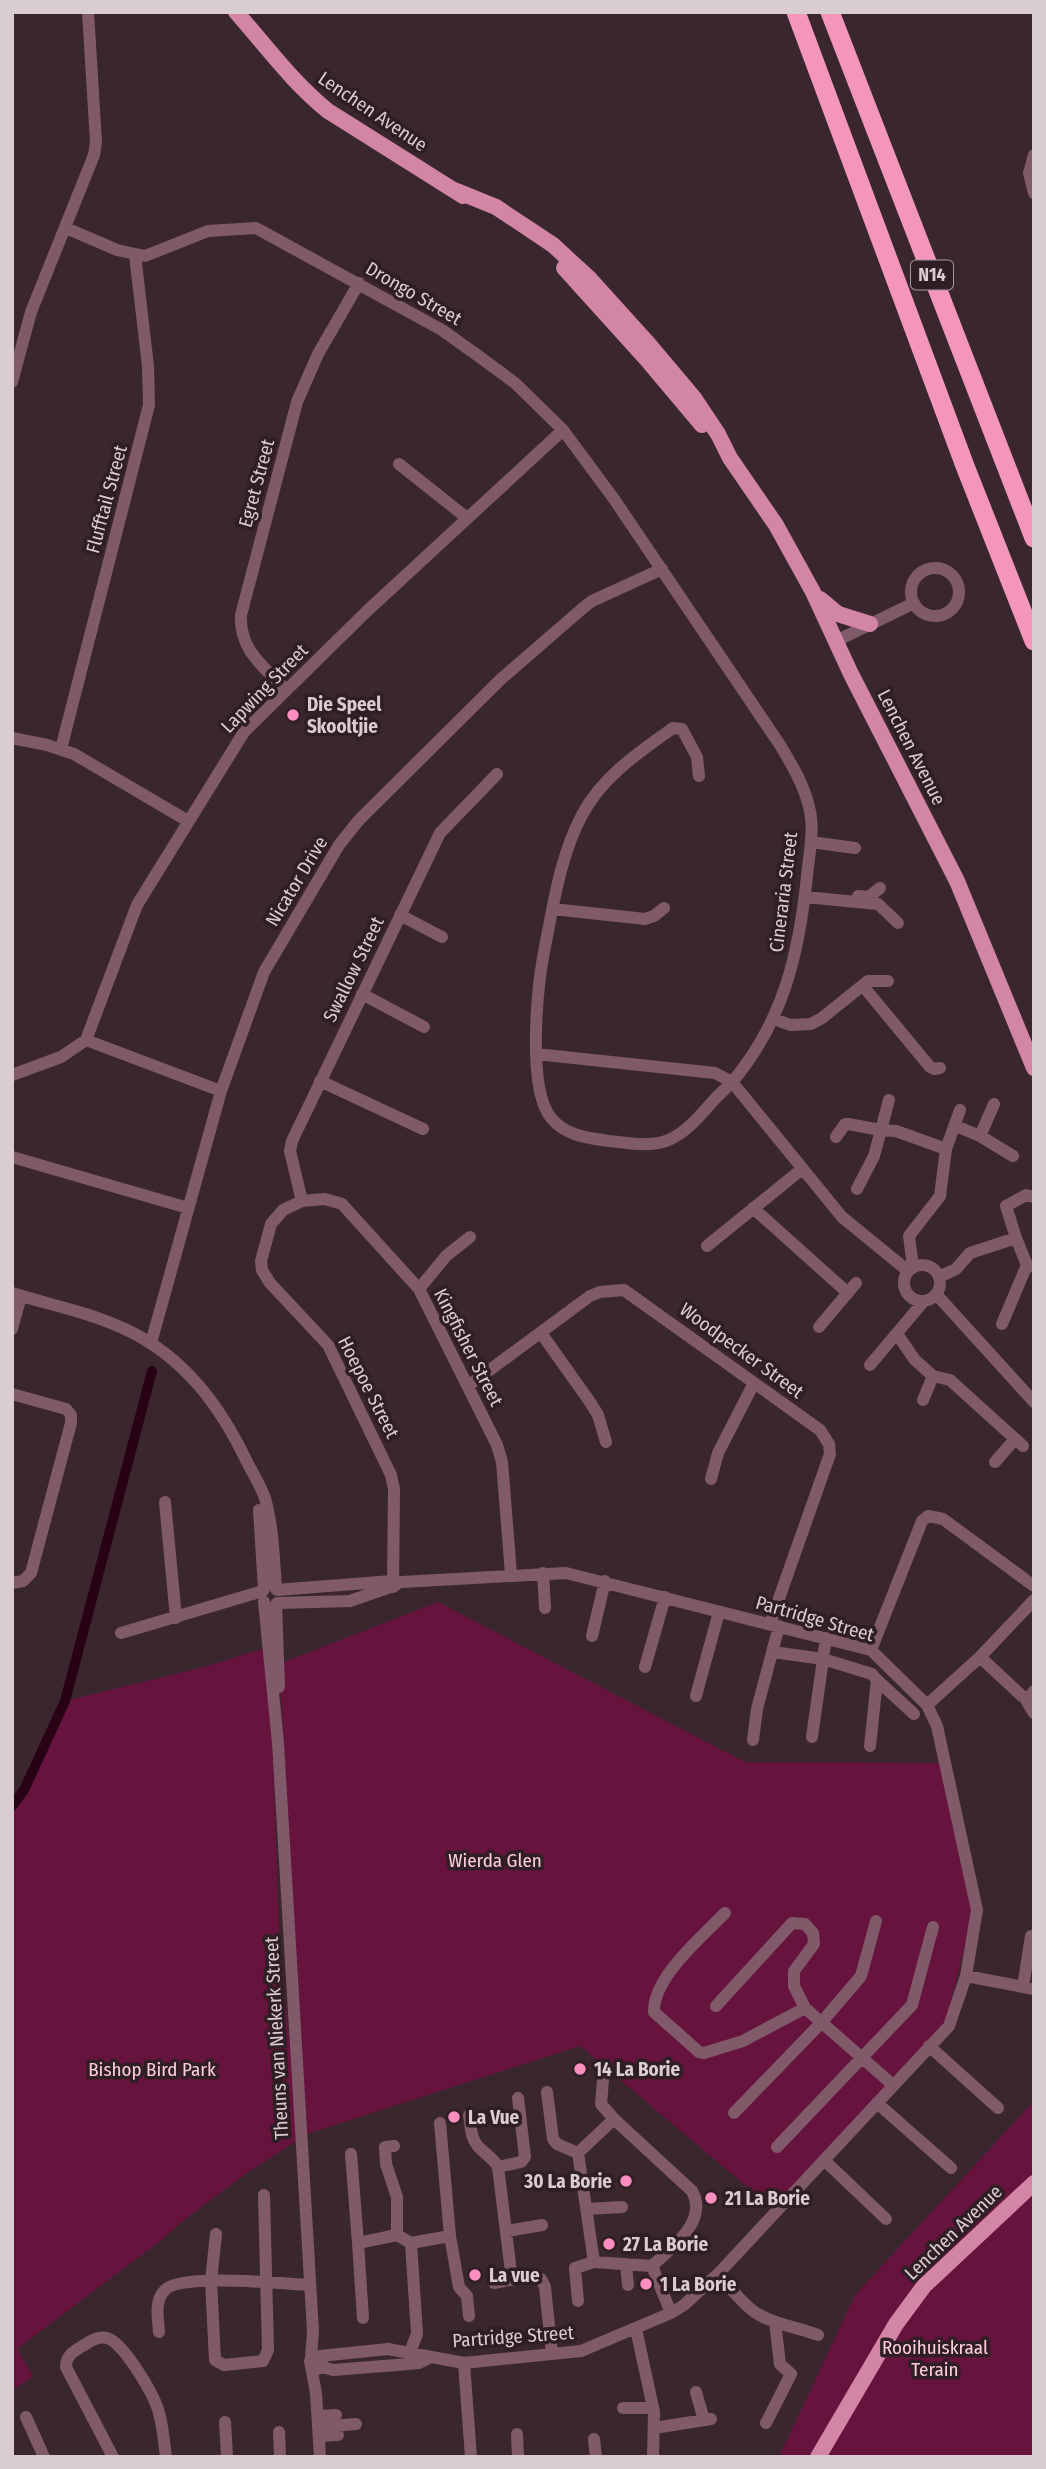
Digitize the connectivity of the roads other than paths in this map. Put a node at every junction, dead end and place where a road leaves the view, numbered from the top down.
1 (88, 12) edge
2 (236, 12) edge
3 (796, 12) edge
4 (830, 12) edge
5 (246, 19) edge
6 (1034, 155) edge
7 (1034, 193) edge
8 (66, 228) junction
9 (135, 256) junction
10 (359, 283) junction
11 (12, 382) edge
12 (563, 430) junction
13 (399, 464) dead end
14 (467, 518) junction
15 (1034, 538) edge
16 (662, 569) junction
17 (813, 592) junction
18 (914, 603) dead end
19 (870, 624) junction
20 (836, 641) junction
21 (1034, 641) edge
22 (286, 690) junction
23 (12, 738) edge
24 (61, 749) junction
25 (497, 774) dead end
26 (699, 776) dead end
27 (188, 821) junction
28 (811, 842) junction
29 (855, 848) dead end
30 (880, 888) dead end
31 (805, 894) junction
32 (664, 908) dead end
33 (553, 909) junction
34 (400, 915) junction
35 (898, 923) dead end
36 (442, 937) dead end
37 (888, 981) dead end
38 (863, 986) junction
39 (362, 994) junction
40 (774, 1019) junction
41 (424, 1027) dead end
42 (86, 1040) junction
43 (536, 1054) junction
44 (940, 1068) dead end
45 (1034, 1068) edge
46 (715, 1073) junction
47 (12, 1076) edge
48 (320, 1081) junction
49 (732, 1082) junction
50 (222, 1091) junction
51 (718, 1095) junction
52 (889, 1100) dead end
53 (994, 1104) dead end
54 (960, 1110) dead end
55 (956, 1126) junction
56 (422, 1129) dead end
57 (881, 1130) junction
58 (980, 1136) junction
59 (836, 1137) dead end
60 (946, 1149) junction
61 (1013, 1156) dead end
62 (12, 1157) edge
63 (802, 1169) junction
64 (858, 1189) dead end
65 (1034, 1197) edge
66 (302, 1201) junction
67 (188, 1208) junction
68 (753, 1208) junction
69 (470, 1237) dead end
70 (1016, 1238) junction
71 (707, 1246) dead end
72 (1031, 1266) edge
73 (911, 1269) junction
74 (939, 1277) junction
75 (419, 1289) junction
76 (17, 1295) edge
77 (930, 1297) junction
78 (1002, 1324) dead end
79 (819, 1327) dead end
80 (12, 1329) edge
81 (541, 1333) junction
82 (897, 1334) junction
83 (150, 1343) junction
84 (870, 1366) dead end
85 (933, 1376) junction
86 (754, 1382) junction
87 (468, 1385) junction
88 (12, 1394) edge
89 (923, 1399) dead end
90 (1034, 1402) edge
91 (606, 1442) dead end
92 (995, 1462) dead end
93 (711, 1479) dead end
94 (257, 1482) junction
95 (165, 1502) dead end
96 (273, 1556) junction
97 (543, 1573) junction
98 (511, 1574) junction
99 (605, 1581) junction
100 (12, 1583) edge
101 (396, 1583) junction
102 (1034, 1586) edge
103 (309, 1587) junction
104 (270, 1596) junction
105 (665, 1597) junction
106 (1034, 1600) edge
107 (309, 1603) junction
108 (545, 1608) dead end
109 (719, 1612) junction
110 (176, 1618) junction
111 (278, 1620) junction
112 (774, 1625) junction
113 (121, 1633) dead end
114 (592, 1636) dead end
115 (826, 1639) junction
116 (871, 1650) junction
117 (773, 1652) junction
118 (980, 1657) junction
119 (823, 1659) junction
120 (645, 1667) dead end
121 (877, 1681) junction
122 (1031, 1695) edge
123 (696, 1696) dead end
124 (927, 1705) junction
125 (1034, 1713) edge
126 (914, 1714) dead end
127 (811, 1737) dead end
128 (752, 1740) dead end
129 (278, 1743) junction
130 (870, 1746) dead end
131 (725, 1913) dead end
132 (876, 1921) dead end
133 (933, 1927) dead end
134 (1031, 1936) dead end
135 (965, 1976) junction
136 (1028, 1988) edge
137 (716, 2006) dead end
138 (805, 2008) junction
139 (821, 2022) junction
140 (929, 2046) junction
141 (862, 2058) junction
142 (603, 2080) dead end
143 (893, 2085) junction
144 (547, 2092) dead end
145 (518, 2098) dead end
146 (877, 2102) junction
147 (998, 2108) dead end
148 (734, 2113) dead end
149 (469, 2115) dead end
150 (614, 2119) junction
151 (439, 2123) dead end
152 (394, 2146) dead end
153 (777, 2147) dead end
154 (578, 2153) junction
155 (351, 2154) dead end
156 (824, 2160) junction
157 (498, 2167) junction
158 (951, 2168) dead end
159 (1034, 2183) edge
160 (264, 2195) dead end
161 (622, 2207) dead end
162 (587, 2210) junction
163 (886, 2219) dead end
164 (542, 2225) dead end
165 (507, 2231) junction
166 (216, 2234) dead end
167 (397, 2235) junction
168 (450, 2236) junction
169 (358, 2243) junction
170 (411, 2244) junction
171 (594, 2262) junction
172 (626, 2264) junction
173 (652, 2266) junction
174 (718, 2274) junction
175 (512, 2280) junction
176 (211, 2281) junction
177 (267, 2281) junction
178 (494, 2283) dead end
179 (310, 2285) junction
180 (628, 2285) dead end
181 (578, 2301) dead end
182 (671, 2313) junction
183 (469, 2316) dead end
184 (363, 2318) dead end
185 (775, 2322) junction
186 (636, 2329) junction
187 (159, 2332) dead end
188 (818, 2335) dead end
189 (356, 2348) junction
190 (388, 2349) junction
191 (410, 2352) junction
192 (552, 2354) junction
193 (429, 2358) junction
194 (318, 2361) junction
195 (464, 2362) junction
196 (396, 2365) junction
197 (356, 2367) junction
198 (696, 2392) dead end
199 (623, 2408) dead end
200 (653, 2408) junction
201 (336, 2415) dead end
202 (26, 2417) dead end
203 (225, 2422) dead end
204 (766, 2423) dead end
205 (356, 2424) dead end
206 (318, 2426) junction
207 (654, 2428) junction
208 (279, 2432) dead end
209 (517, 2434) dead end
210 (338, 2435) dead end
211 (594, 2439) dead end
212 (44, 2457) edge
213 (113, 2457) edge
214 (166, 2457) edge
215 (227, 2457) edge
216 (280, 2457) edge
217 (320, 2457) edge
218 (471, 2457) edge
219 (518, 2457) edge
220 (596, 2457) edge
221 (653, 2457) edge
222 (818, 2457) edge

1 - 8 street
2 - 5 main road, Lenchen Avenue
3 - 21 highway, N14
4 - 15 highway, N14
5 - 17 main road, Lenchen Avenue
6 - 7 street
8 - 9 street
8 - 11 street
9 - 10 street, Drongo Street
9 - 24 street, Flufftail Street
10 - 12 street, Drongo Street
10 - 22 street, Egret Street
12 - 14 street, Lapwing Street
12 - 16 street, Drongo Street
13 - 14 street
14 - 22 street, Lapwing Street
16 - 28 street, Cineraria Street
16 - 50 street, Nicator Drive
17 - 19 main road
17 - 20 main road, Lenchen Avenue
18 - 19 street
19 - 20 street
20 - 45 main road, Lenchen Avenue
22 - 27 street, Lapwing Street
23 - 24 street
24 - 27 street
25 - 34 street, Swallow Street
26 - 33 street, Cineraria Street
27 - 42 street, Lapwing Street
28 - 29 street
28 - 31 street, Cineraria Street
30 - 31 street
31 - 35 street
31 - 40 street, Cineraria Street
32 - 33 street
33 - 43 street, Cineraria Street
34 - 36 street
34 - 39 street, Swallow Street
37 - 38 street
38 - 40 street
38 - 44 street
39 - 41 street
39 - 48 street, Swallow Street
40 - 49 street, Cineraria Street
42 - 47 street
42 - 50 street
43 - 46 street
43 - 51 street, Cineraria Street
46 - 49 street
46 - 51 street
48 - 56 street
48 - 66 street, Swallow Street
49 - 51 street, Cineraria Street
49 - 63 street
50 - 67 street, Nicator Drive
52 - 57 street
53 - 58 street
54 - 55 street
55 - 58 street
55 - 60 street
57 - 59 street
57 - 60 street
57 - 64 street
58 - 61 street
60 - 73 street
62 - 67 street
63 - 68 street
63 - 73 street
65 - 70 street
66 - 75 street, Kingfisher Street
66 - 101 street, Hoepoe Street
67 - 83 street, Nicator Drive
68 - 71 street
68 - 79 street
69 - 75 street
70 - 72 street
70 - 74 street
72 - 78 street
73 - 74 street
73 - 77 street
74 - 77 street
75 - 87 street, Kingfisher Street
76 - 80 street
76 - 83 street, Theuns van Niekerk Street
77 - 82 street
77 - 90 street
81 - 86 street, Woodpecker Street
81 - 87 street, Woodpecker Street
81 - 91 street
82 - 84 street
82 - 85 street
83 - 94 street, Theuns van Niekerk Street
85 - 89 street
85 - 92 street
86 - 93 street
86 - 112 street, Woodpecker Street
87 - 98 street, Kingfisher Street
88 - 100 street
94 - 96 street, Theuns van Niekerk Street
94 - 104 street, Theuns van Niekerk Street
95 - 110 street
96 - 103 street
96 - 104 street, Theuns van Niekerk Street
97 - 98 street, Partridge Street
97 - 99 street, Partridge Street
97 - 108 street
98 - 101 street, Partridge Street
99 - 105 street, Partridge Street
99 - 114 street
101 - 103 street, Partridge Street
101 - 107 street, Partridge Street
102 - 116 street
103 - 104 street, Partridge Street
103 - 107 street
104 - 107 street, Partridge Street
104 - 110 street
104 - 111 street, Theuns van Niekerk Street
104 - 129 street, Theuns van Niekerk Street
105 - 109 street, Partridge Street
105 - 120 street
106 - 118 street
107 - 111 street
109 - 112 street, Partridge Street
109 - 123 street
110 - 113 street
111 - 129 street, Theuns van Niekerk Street
112 - 115 street, Partridge Street
112 - 117 street, Woodpecker Street
115 - 116 street, Partridge Street
115 - 119 street
116 - 124 street, Partridge Street
117 - 119 street
117 - 128 street, Woodpecker Street
118 - 122 street
118 - 124 street
119 - 121 street
119 - 127 street
121 - 126 street
121 - 130 street
122 - 125 street
124 - 135 street, Partridge Street
129 - 179 street, Theuns van Niekerk Street
131 - 138 street
132 - 139 street
133 - 141 street
134 - 136 street
135 - 136 street
135 - 140 street, Partridge Street
137 - 138 street
138 - 139 street
139 - 141 street
139 - 148 street
140 - 143 street, Partridge Street
140 - 147 street
141 - 143 street
141 - 153 street
142 - 150 street
143 - 146 street, Partridge Street
144 - 154 street
145 - 157 street
146 - 156 street, Partridge Street
146 - 158 street
149 - 157 street
150 - 154 street
150 - 173 street
151 - 168 street
152 - 167 street
154 - 162 street
155 - 169 street
156 - 163 street
156 - 174 street, Partridge Street
157 - 165 street
159 - 222 main road, Lenchen Avenue
160 - 177 street
161 - 162 street
162 - 171 street
164 - 165 street
165 - 175 street
166 - 176 street
167 - 169 street
167 - 170 street
168 - 170 street
168 - 183 street
169 - 184 street
170 - 191 street
171 - 172 street
171 - 181 street
172 - 173 street
172 - 180 street
173 - 182 street
174 - 182 street, Partridge Street
174 - 185 street
175 - 178 street
175 - 192 street
176 - 177 street
176 - 177 street
176 - 187 street
177 - 179 street
179 - 194 street, Theuns van Niekerk Street
182 - 186 street, Partridge Street
185 - 188 street
185 - 204 street
186 - 192 street, Partridge Street
186 - 200 street
189 - 190 street, Partridge Street
189 - 194 street, Partridge Street
189 - 197 street
190 - 191 street, Partridge Street
190 - 196 street
191 - 193 street, Partridge Street
192 - 195 street, Partridge Street
193 - 195 street, Partridge Street
193 - 196 street, Partridge Street
194 - 197 street, Partridge Street
194 - 206 street, Theuns van Niekerk Street
195 - 218 street
196 - 197 street, Partridge Street
198 - 207 street
199 - 200 street
200 - 207 street
201 - 206 street
202 - 212 street
203 - 215 street
205 - 206 street
206 - 210 street
206 - 217 street, Theuns van Niekerk Street
207 - 221 street
208 - 216 street
209 - 219 street
211 - 220 street
213 - 214 street

